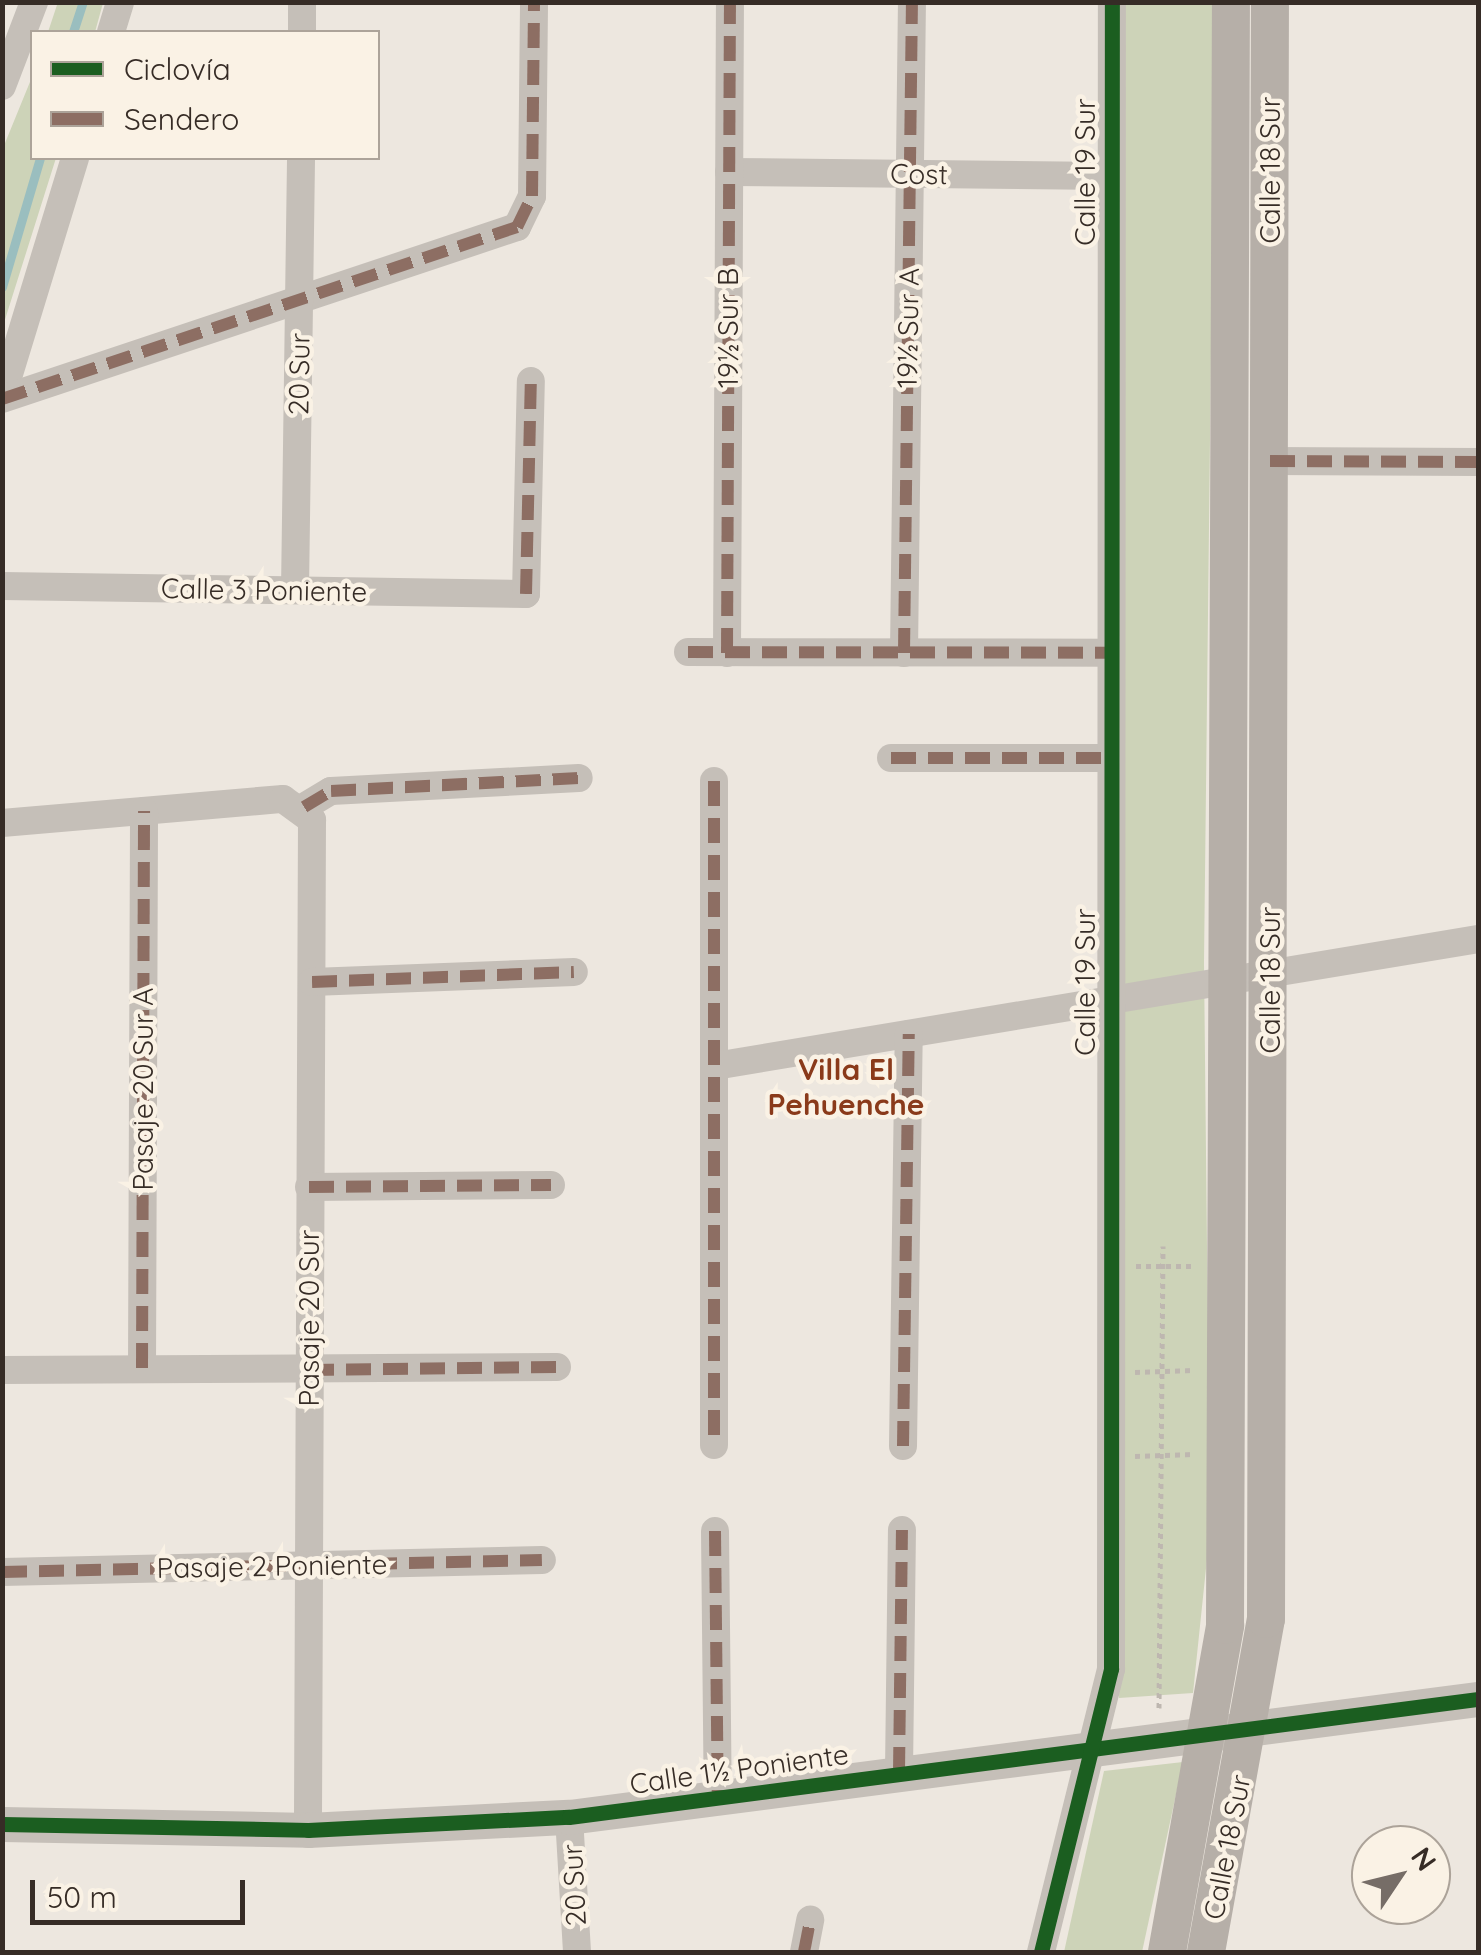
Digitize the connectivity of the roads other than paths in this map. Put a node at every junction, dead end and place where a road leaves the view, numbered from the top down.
1 (34, 2) edge
2 (120, 2) edge
3 (302, 2) edge
4 (534, 2) edge
5 (730, 2) edge
6 (912, 2) edge
7 (1112, 2) edge
8 (1231, 2) edge
9 (1270, 2) edge
10 (112, 30) edge
11 (302, 30) edge
12 (2, 86) edge
13 (74, 160) edge
14 (301, 160) edge
15 (729, 172) junction
16 (910, 174) junction
17 (1109, 176) junction
18 (300, 298) junction
19 (531, 381) dead end
20 (2, 398) edge
21 (1270, 461) junction
22 (1478, 462) edge
23 (2, 586) edge
24 (295, 590) junction
25 (688, 652) dead end
26 (727, 652) junction
27 (904, 653) junction
28 (1112, 653) junction
29 (891, 758) dead end
30 (1110, 758) junction
31 (579, 778) dead end
32 (714, 780) dead end
33 (304, 807) junction
34 (144, 811) junction
35 (2, 823) edge
36 (1478, 939) edge
37 (1270, 971) junction
38 (574, 972) dead end
39 (1230, 978) junction
40 (312, 982) junction
41 (1110, 1001) junction
42 (909, 1034) junction
43 (715, 1066) junction
44 (551, 1185) dead end
45 (309, 1187) junction
46 (557, 1367) dead end
47 (142, 1368) junction
48 (2, 1370) edge
49 (310, 1370) junction
50 (714, 1446) dead end
51 (903, 1446) dead end
52 (902, 1530) dead end
53 (714, 1531) dead end
54 (542, 1560) dead end
55 (311, 1565) junction
56 (2, 1572) edge
57 (1478, 1699) edge
58 (1251, 1724) junction
59 (1213, 1728) junction
60 (1092, 1745) junction
61 (899, 1772) junction
62 (718, 1797) junction
63 (569, 1818) junction
64 (2, 1824) edge
65 (308, 1830) junction
66 (810, 1920) dead end
67 (577, 1952) edge
68 (804, 1952) edge
69 (1041, 1952) edge
70 (1167, 1952) edge
71 (1206, 1952) edge

1 - 12 street
2 - 10 street
3 - 11 street
4 - 18 street
5 - 15 street, 19½ Sur B
6 - 16 street, 19½ Sur A
7 - 17 street, Calle 19 Sur
8 - 39 main road, Calle 18 Sur
9 - 21 main road, Calle 18 Sur
13 - 20 street
14 - 18 street, 20 Sur
15 - 16 street, Cost
15 - 26 street, 19½ Sur B
16 - 17 street, Cost
16 - 27 street, 19½ Sur A
17 - 28 street, Calle 19 Sur
18 - 20 street
18 - 24 street, 20 Sur
19 - 24 street, Calle 3 Poniente
21 - 22 street
21 - 37 main road, Calle 18 Sur
23 - 24 street, Calle 3 Poniente
25 - 26 street
26 - 27 street
27 - 28 street
28 - 30 street, Calle 19 Sur
29 - 30 street
30 - 41 street, Calle 19 Sur
31 - 33 street
32 - 43 street
33 - 34 street
33 - 40 street, Pasaje 20 Sur
34 - 35 street
34 - 47 street, Pasaje 20 Sur A
36 - 37 street
37 - 39 street
37 - 58 main road, Calle 18 Sur
38 - 40 street
39 - 41 street
39 - 59 main road, Calle 18 Sur
40 - 45 street, Pasaje 20 Sur
41 - 42 street
41 - 60 street, Calle 19 Sur
42 - 43 street
42 - 51 street
43 - 50 street
44 - 45 street
45 - 49 street, Pasaje 20 Sur
46 - 49 street
47 - 48 street
47 - 49 street
49 - 55 street, Pasaje 20 Sur
52 - 61 street
53 - 62 street
54 - 55 street, Pasaje 2 Poniente
55 - 56 street, Pasaje 2 Poniente
55 - 65 street, Pasaje 20 Sur
57 - 58 street, Calle 1½ Poniente
58 - 59 street, Calle 1½ Poniente
58 - 71 main road, Calle 18 Sur
59 - 60 street, Calle 1½ Poniente
59 - 70 main road, Calle 18 Sur
60 - 61 street, Calle 1½ Poniente
60 - 69 street, Calle 19 Sur
61 - 62 street, Calle 1½ Poniente
62 - 63 street, Calle 1½ Poniente
63 - 65 street, Calle 1½ Poniente
63 - 67 street, 20 Sur
64 - 65 street, Calle 1½ Poniente
66 - 68 street

